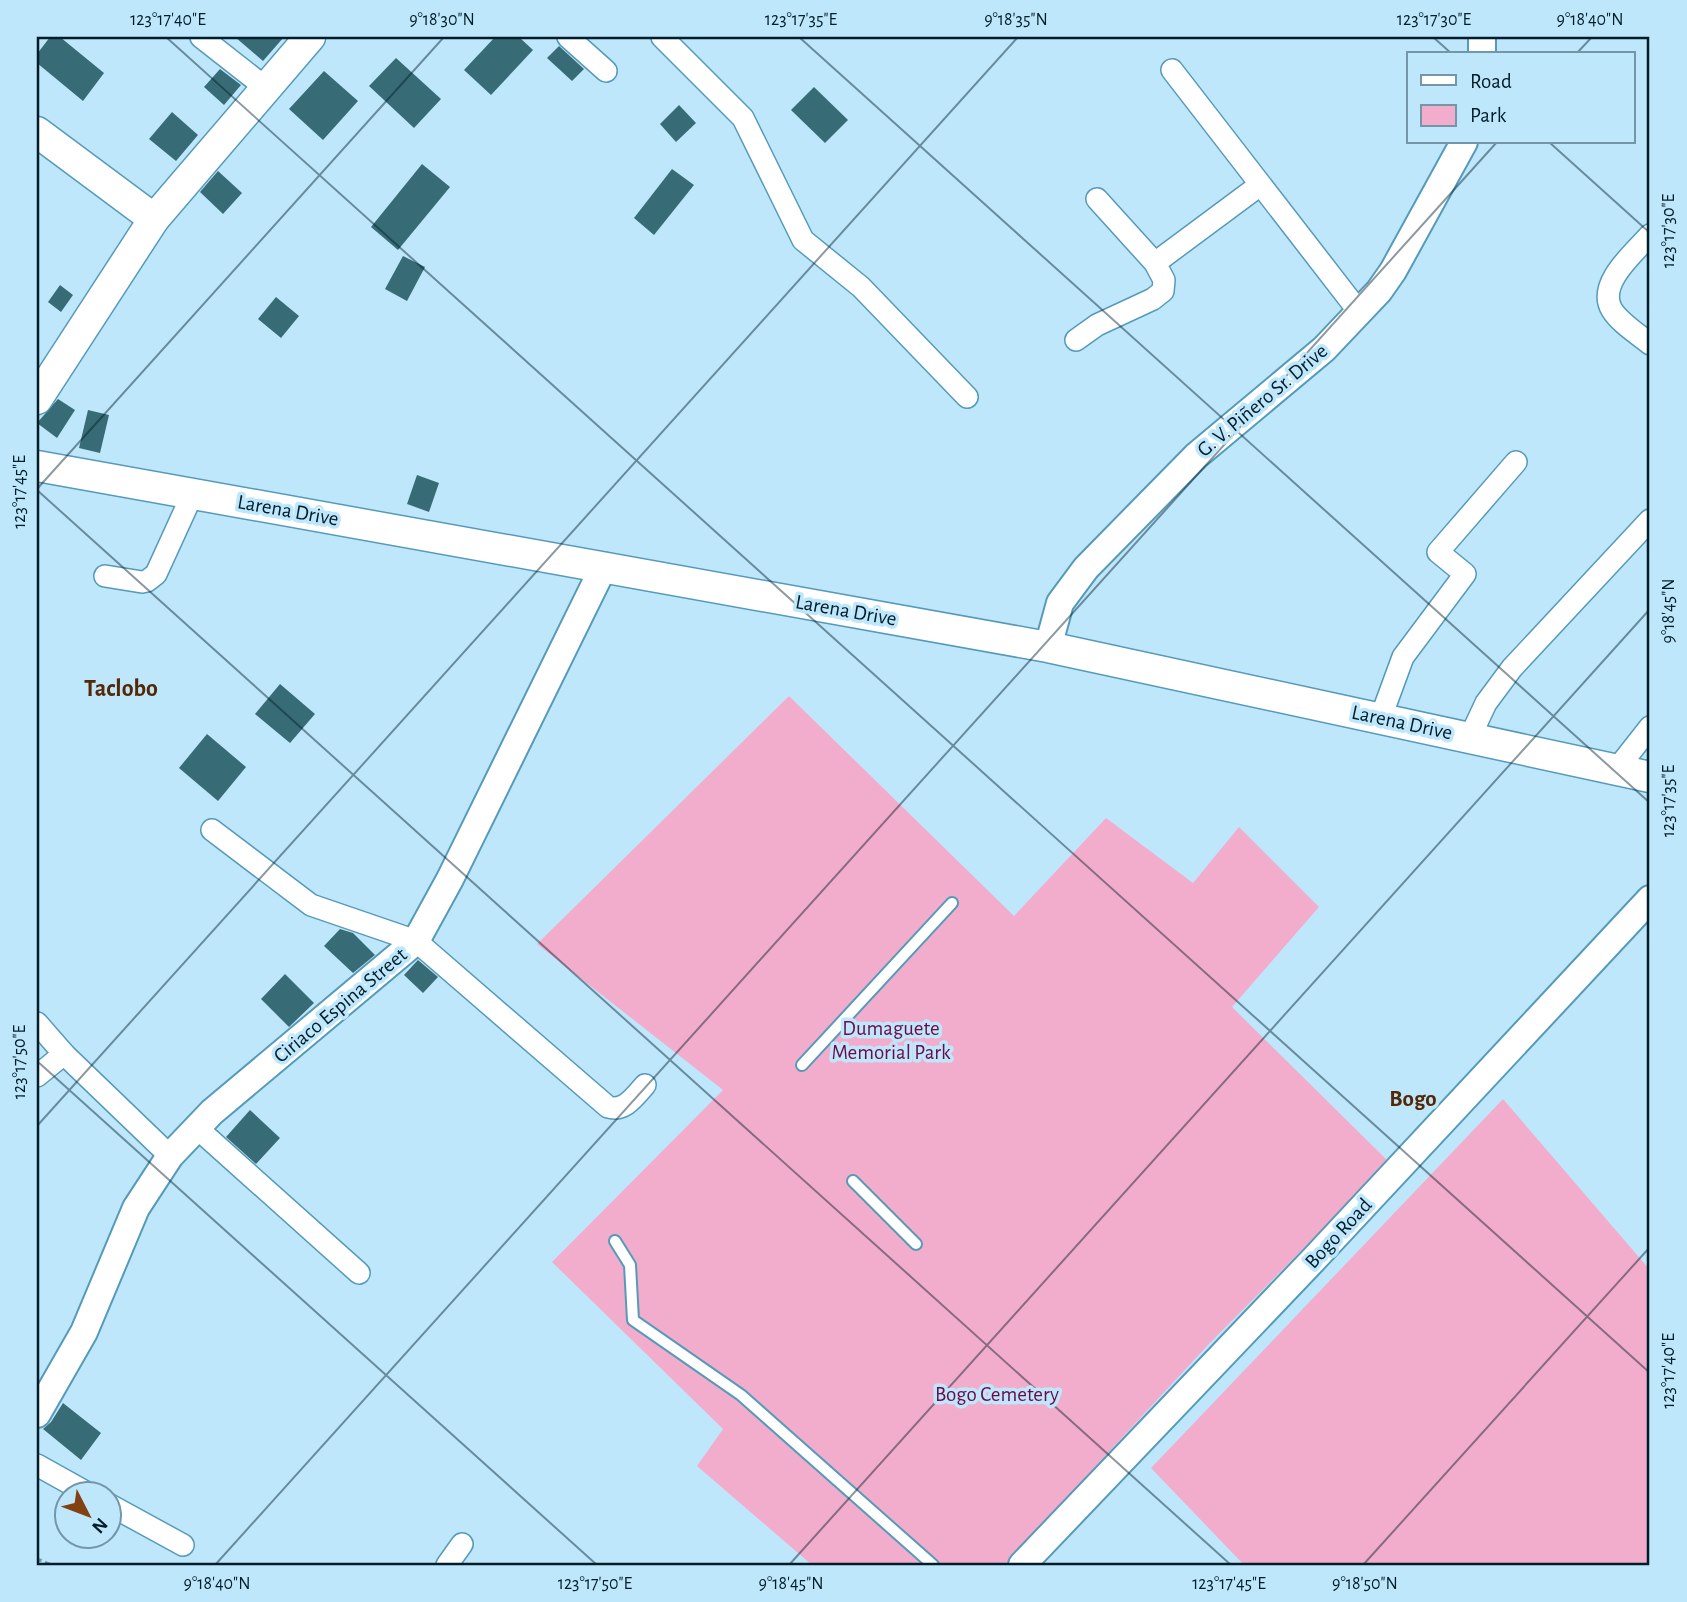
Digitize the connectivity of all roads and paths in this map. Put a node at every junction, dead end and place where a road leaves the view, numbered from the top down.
1 (201, 37) edge
2 (310, 37) edge
3 (568, 37) edge
4 (662, 37) edge
5 (1172, 70) dead end
6 (606, 71) dead end
7 (266, 88) junction
8 (37, 132) edge
9 (1463, 144) edge
10 (1260, 186) junction
11 (1097, 199) dead end
12 (154, 219) junction
13 (1650, 235) edge
14 (1155, 263) junction
15 (1360, 313) junction
16 (1076, 340) dead end
17 (1650, 344) edge
18 (967, 397) dead end
19 (37, 399) edge
20 (1516, 462) dead end
21 (37, 466) edge
22 (194, 494) junction
23 (1650, 520) edge
24 (604, 566) junction
25 (105, 576) dead end
26 (1048, 647) junction
27 (1381, 717) junction
28 (1650, 727) edge
29 (1469, 737) junction
30 (1617, 769) junction
31 (1650, 777) edge
32 (212, 830) dead end
33 (1650, 899) edge
34 (952, 903) dead end
35 (416, 941) junction
36 (37, 1023) edge
37 (64, 1054) junction
38 (802, 1065) dead end
39 (37, 1076) edge
40 (645, 1085) dead end
41 (197, 1128) junction
42 (170, 1156) junction
43 (853, 1181) dead end
44 (615, 1241) dead end
45 (916, 1244) dead end
46 (359, 1273) dead end
47 (37, 1414) edge
48 (37, 1465) edge
49 (65, 1480) edge
50 (122, 1512) edge
51 (462, 1544) dead end
52 (183, 1545) dead end
53 (37, 1559) edge
54 (51, 1565) edge
55 (447, 1565) edge
56 (933, 1565) edge
57 (1022, 1565) edge

1 - 7 street
2 - 7 main road
3 - 6 street
4 - 18 street
5 - 10 street
7 - 12 main road
8 - 12 main road
9 - 15 street, G. V. Piñero Sr. Drive
10 - 14 street
10 - 15 street
11 - 14 street
12 - 19 main road
13 - 17 street
14 - 16 street
15 - 26 street, G. V. Piñero Sr. Drive
20 - 27 street
21 - 22 main road, Larena Drive
22 - 24 main road, Larena Drive
22 - 25 street
23 - 29 street
24 - 26 main road, Larena Drive
24 - 35 street, Ciriaco Espina Street
26 - 27 main road, Larena Drive
27 - 29 main road, Larena Drive
28 - 30 street
29 - 30 main road, Larena Drive
30 - 31 main road, Larena Drive
32 - 35 street
33 - 57 street, Bogo Road
34 - 38 lane
35 - 40 street
35 - 41 street, Ciriaco Espina Street
36 - 37 street
37 - 39 street
37 - 42 street
41 - 42 street, Ciriaco Espina Street
41 - 46 street
42 - 47 street, Ciriaco Espina Street
43 - 45 lane
44 - 56 lane
48 - 49 street
50 - 52 street
51 - 55 street
53 - 54 path

